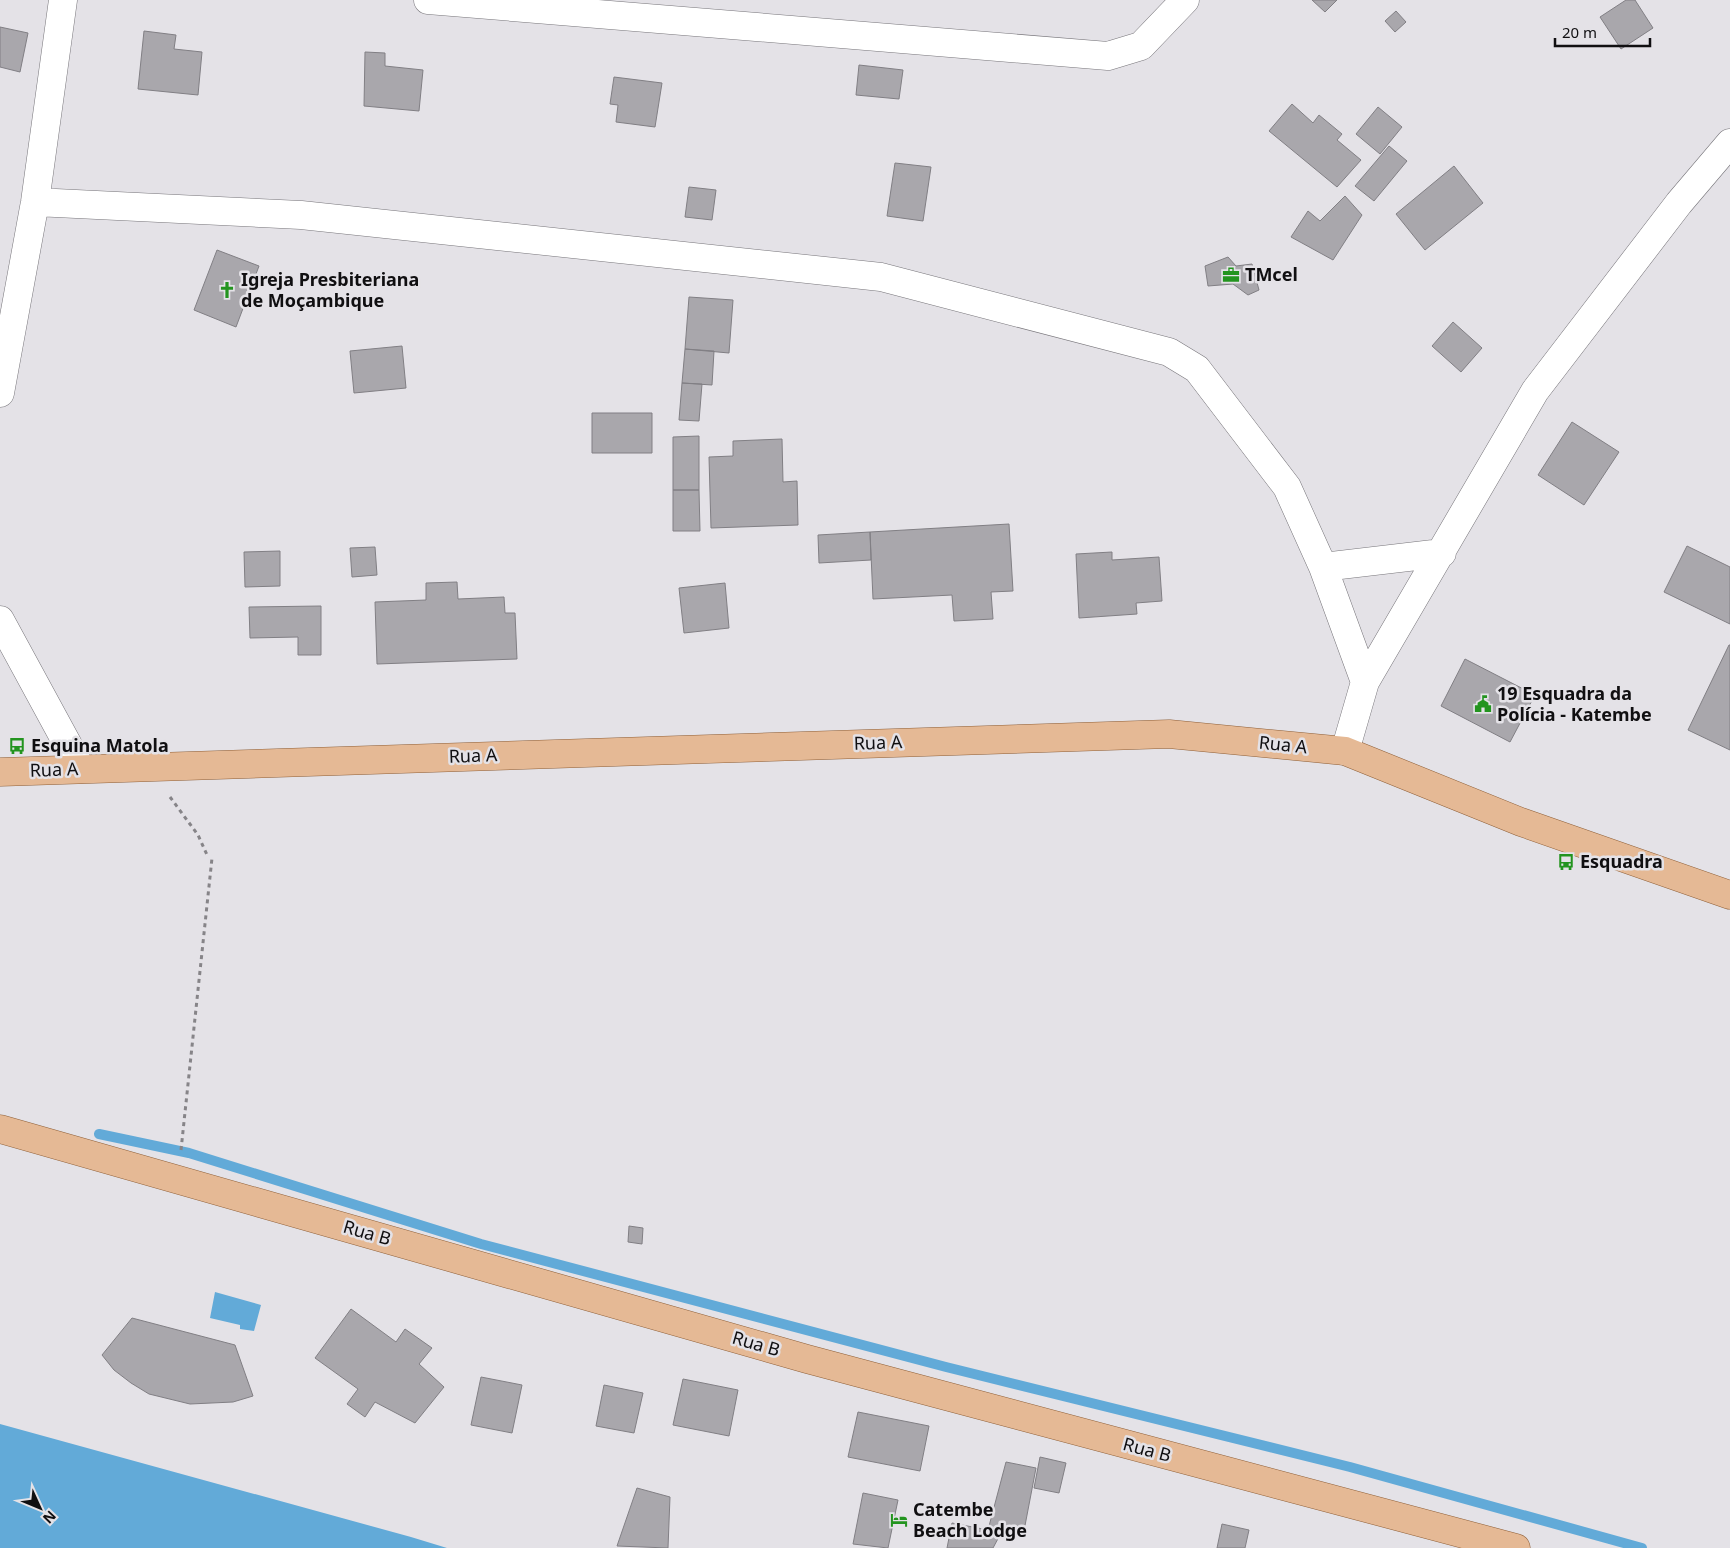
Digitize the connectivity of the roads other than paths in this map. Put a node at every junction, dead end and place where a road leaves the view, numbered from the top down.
1 (64, 0) edge
2 (428, 0) edge
3 (1186, 0) edge
4 (570, 6) edge
5 (1730, 143) edge
6 (35, 202) junction
7 (0, 393) edge
8 (1442, 553) junction
9 (1323, 566) junction
10 (0, 620) edge
11 (1365, 682) junction
12 (1345, 752) junction
13 (80, 769) junction
14 (0, 772) edge
15 (1730, 895) edge
16 (0, 1129) edge
17 (1516, 1548) edge

1 - 6 street
2 - 4 street
3 - 4 street
5 - 8 street
6 - 7 street
6 - 9 street
8 - 9 street
8 - 11 street
9 - 11 street
10 - 13 street
11 - 12 street
12 - 13 main road, Rua A
12 - 15 main road, Rua A
13 - 14 main road, Rua A
16 - 17 main road, Rua B

